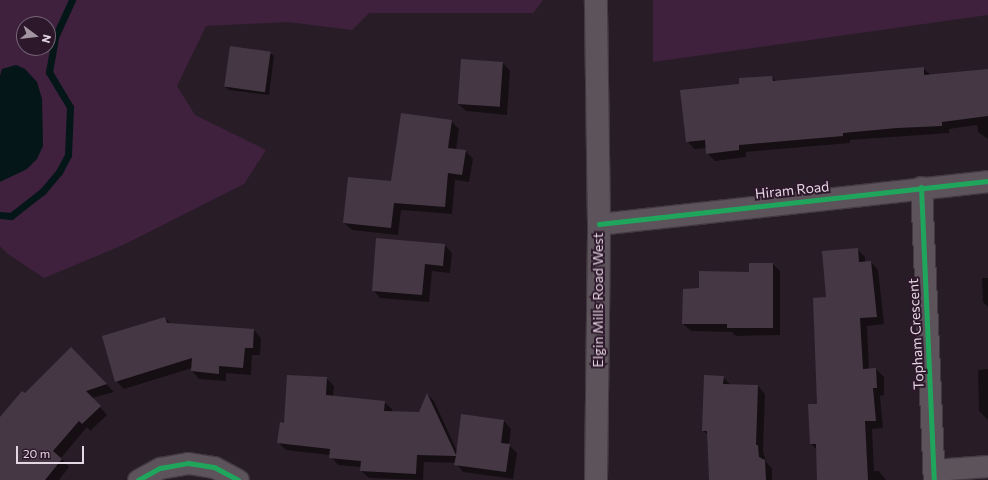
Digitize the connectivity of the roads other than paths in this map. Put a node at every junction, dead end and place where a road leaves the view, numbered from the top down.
1 (596, 0) edge
2 (988, 181) edge
3 (921, 187) junction
4 (598, 224) junction
5 (988, 466) edge
6 (934, 475) edge
7 (138, 480) edge
8 (238, 480) edge
9 (596, 480) edge

1 - 4 main road, Elgin Mills Road West
2 - 3 street, Hiram Road
3 - 4 street, Hiram Road
3 - 6 street, Topham Crescent
4 - 9 main road, Elgin Mills Road West
5 - 6 street
7 - 8 street

